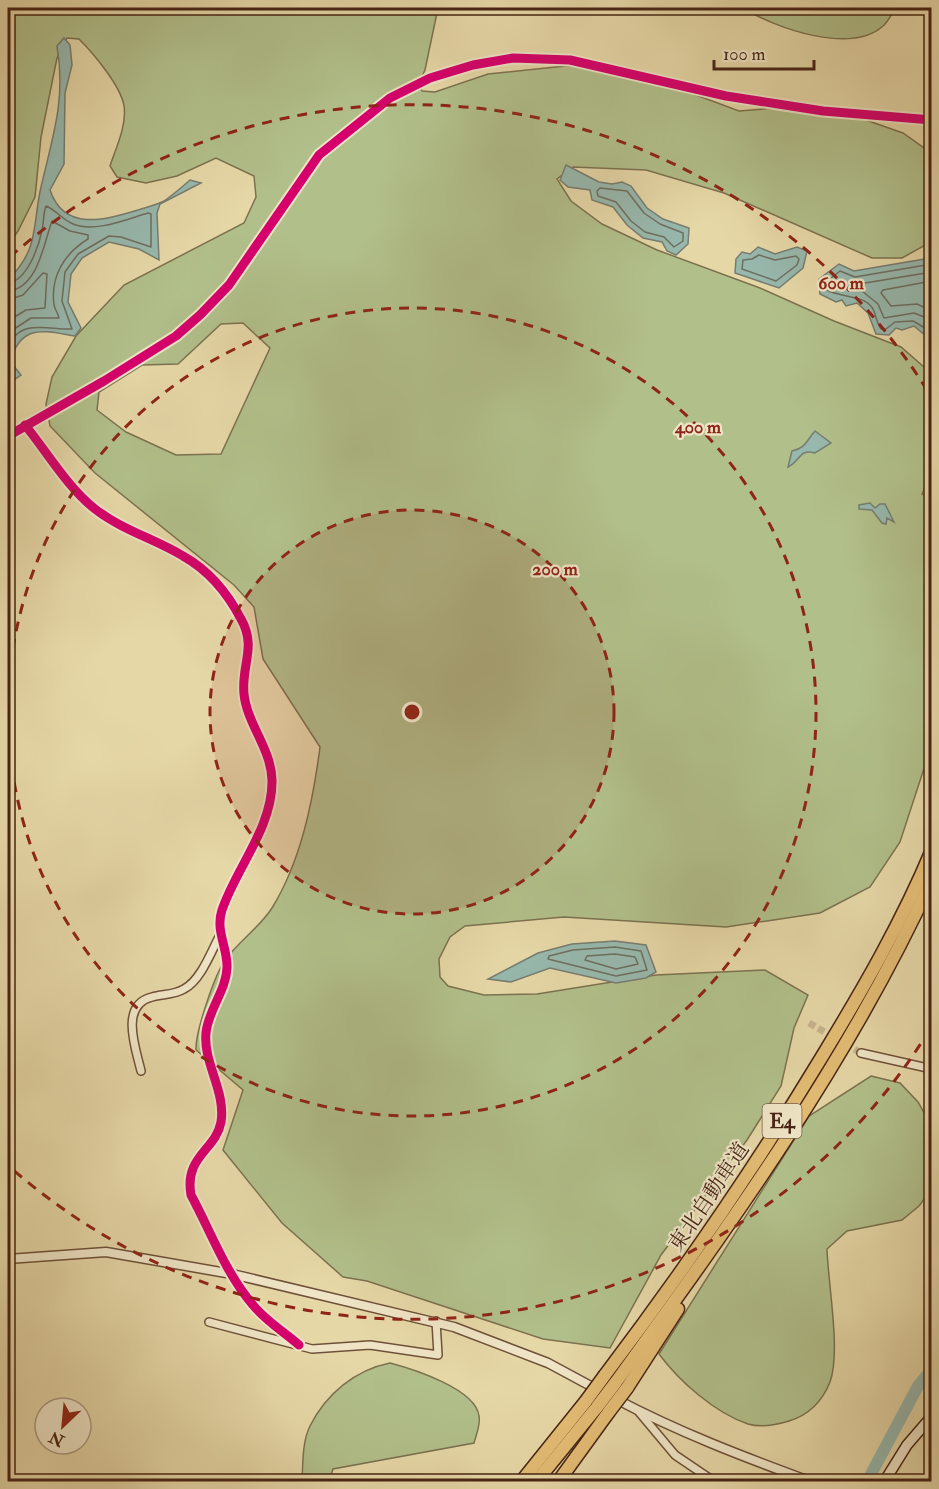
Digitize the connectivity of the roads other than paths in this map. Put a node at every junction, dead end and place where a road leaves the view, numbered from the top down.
1 (932, 120) edge
2 (26, 425) junction
3 (8, 436) edge
4 (932, 850) edge
5 (932, 879) edge
6 (219, 935) junction
7 (861, 1053) tunnel mouth
8 (932, 1069) edge
9 (141, 1071) dead end
10 (8, 1259) edge
11 (232, 1274) junction
12 (436, 1321) junction
13 (209, 1322) dead end
14 (299, 1345) junction
15 (616, 1381) junction
16 (597, 1407) junction
17 (638, 1411) junction
18 (932, 1416) edge
19 (553, 1442) junction
20 (514, 1482) edge
21 (521, 1482) edge
22 (536, 1482) edge
23 (558, 1482) edge
24 (715, 1482) edge
25 (812, 1482) edge
26 (884, 1482) edge

1 - 2 street
2 - 3 street
2 - 6 street
4 - 15 highway, 東北自動車道 / E4
5 - 15 highway, 東北自動車道 / E4
6 - 9 street
6 - 11 street
7 - 8 street
10 - 11 street
11 - 12 street
11 - 14 street
12 - 14 street
12 - 17 street
13 - 14 street
15 - 16 highway, 東北自動車道 / E4, bridge
16 - 19 highway, 東北自動車道 / E4
16 - 22 highway, 東北自動車道 / E4
16 - 23 highway
17 - 24 street
17 - 25 street
18 - 26 main road
19 - 20 highway
19 - 21 highway, 東北自動車道 / E4

